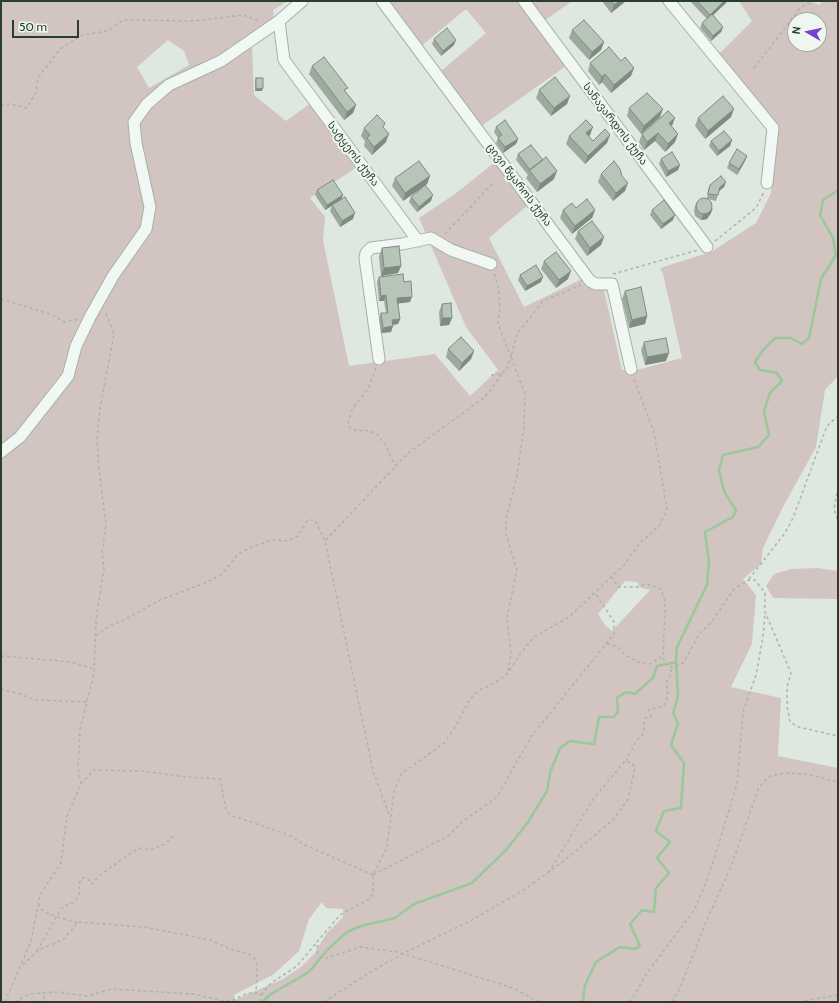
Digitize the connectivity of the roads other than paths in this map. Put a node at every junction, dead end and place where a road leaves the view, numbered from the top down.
1 (302, 1) edge
2 (382, 1) edge
3 (524, 1) edge
4 (670, 1) edge
5 (274, 23) junction
6 (767, 183) road end
7 (418, 241) junction
8 (707, 247) road end
9 (491, 264) road end
10 (379, 359) road end
11 (631, 369) road end
12 (1, 452) edge

1 - 5 street
2 - 11 street, ცივი წყაროს ქუჩა
3 - 8 street, სანავარდოს ქუჩა
4 - 6 street
5 - 7 street, სატყეოს ქუჩა
5 - 12 street
7 - 9 street
7 - 10 street

